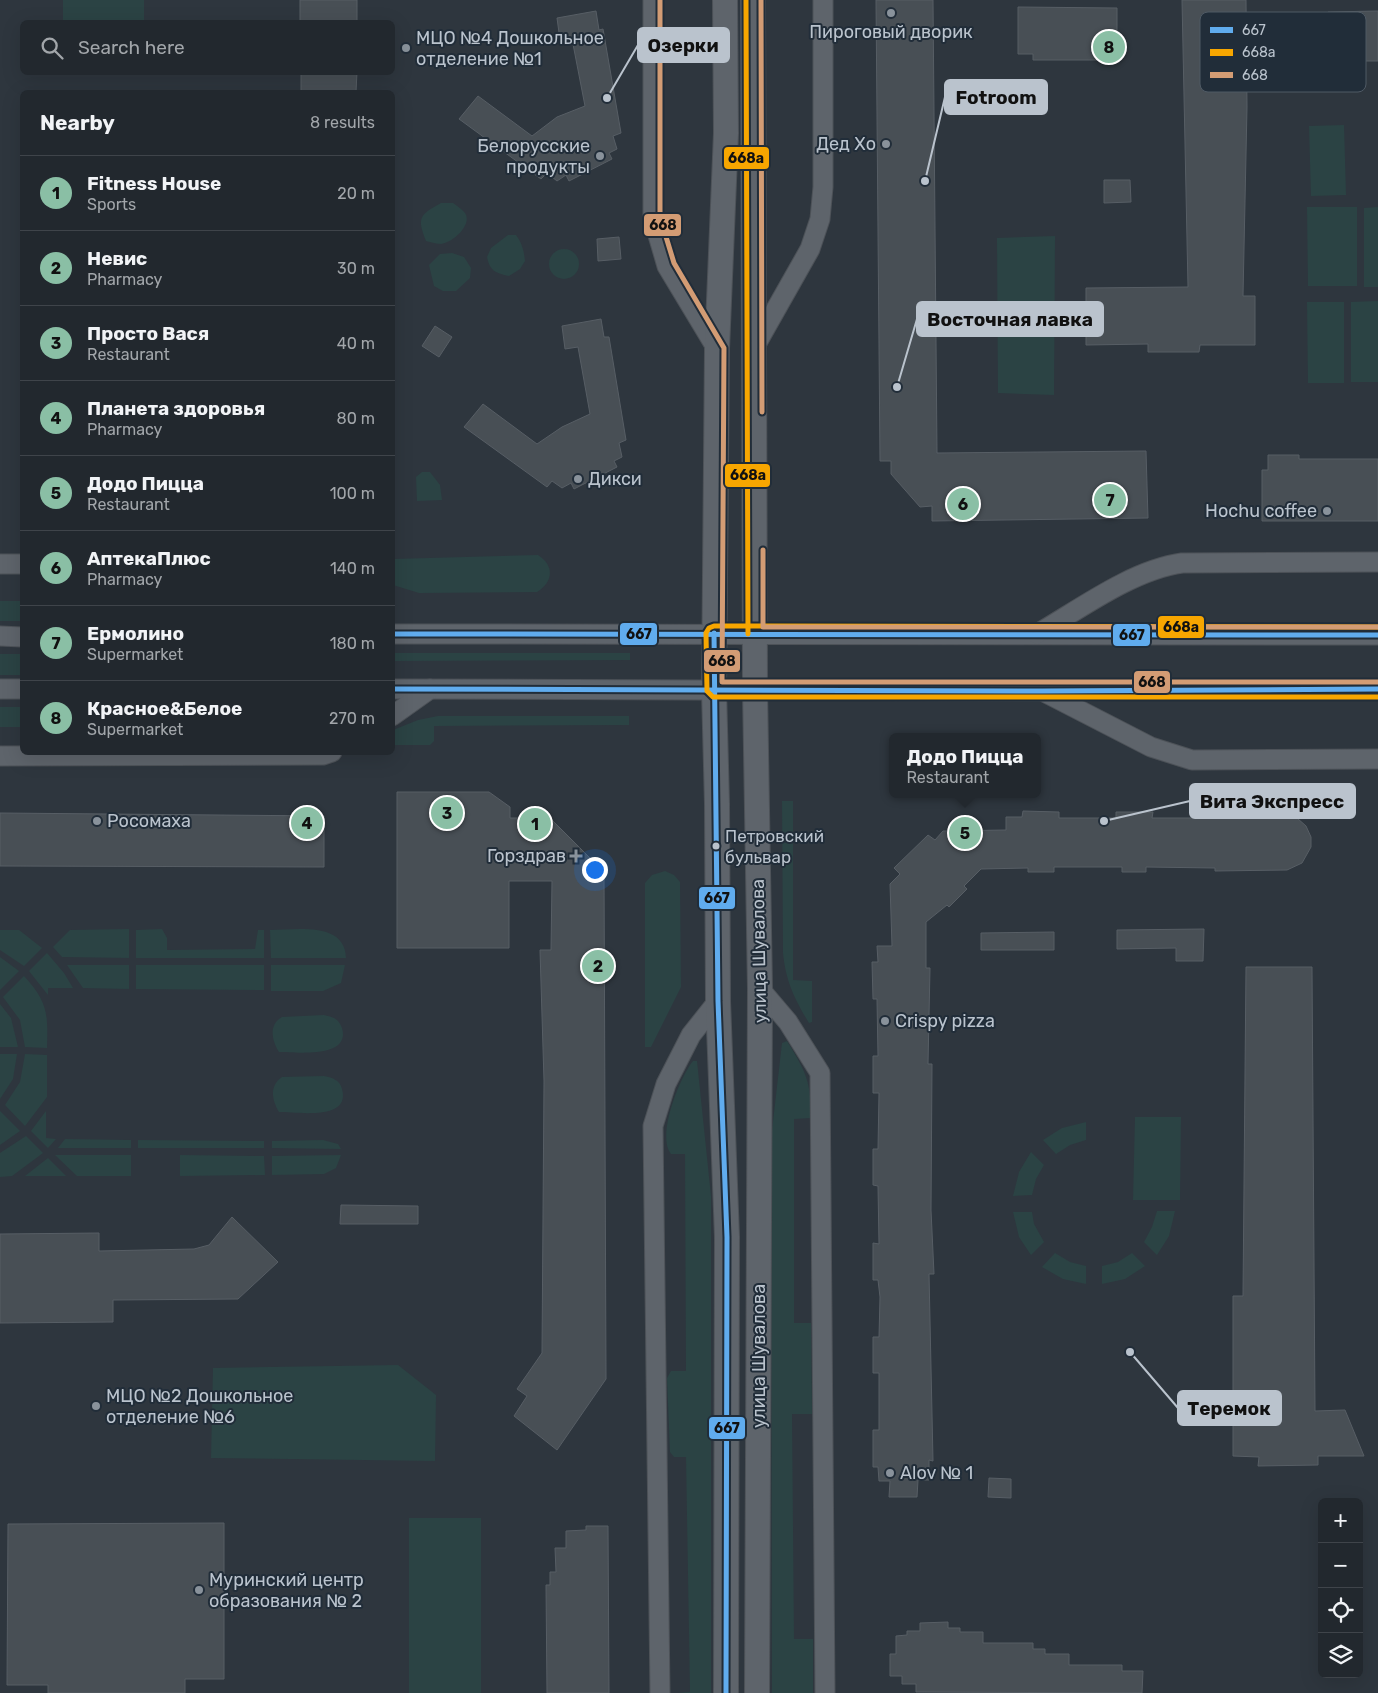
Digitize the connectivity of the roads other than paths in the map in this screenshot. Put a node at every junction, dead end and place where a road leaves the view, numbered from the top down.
1 (653, 0) edge
2 (725, 0) edge
3 (753, 0) edge
4 (823, 0) edge
5 (754, 348) junction
6 (717, 349) junction
7 (1378, 562) edge
8 (0, 564) edge
9 (20, 564) edge
10 (396, 631) edge
11 (714, 633) junction
12 (755, 634) junction
13 (1036, 635) junction
14 (1378, 635) edge
15 (0, 636) edge
16 (20, 637) edge
17 (395, 689) edge
18 (1378, 689) edge
19 (0, 690) edge
20 (20, 690) edge
21 (430, 690) junction
22 (714, 690) junction
23 (755, 690) junction
24 (1042, 692) junction
25 (395, 714) edge
26 (323, 755) edge
27 (0, 756) edge
28 (1378, 759) edge
29 (760, 989) junction
30 (718, 1001) junction
31 (660, 1693) edge
32 (726, 1693) edge
33 (757, 1693) edge
34 (825, 1693) edge

1 - 6 street
2 - 6 street, улица Шувалова
3 - 5 street, улица Шувалова
4 - 5 street
5 - 12 street, улица Шувалова
6 - 11 street, улица Шувалова
7 - 13 street
8 - 9 street
10 - 11 street
11 - 12 street
11 - 22 street, улица Шувалова
12 - 13 street
12 - 23 street, улица Шувалова
13 - 14 street
15 - 16 street
17 - 21 street
18 - 24 street
19 - 20 street
21 - 22 street
21 - 25 street
22 - 23 street
22 - 30 street, улица Шувалова
23 - 24 street
23 - 29 street, улица Шувалова
24 - 28 street
26 - 27 street
29 - 33 street, улица Шувалова
29 - 34 street
30 - 31 street
30 - 32 street, улица Шувалова

